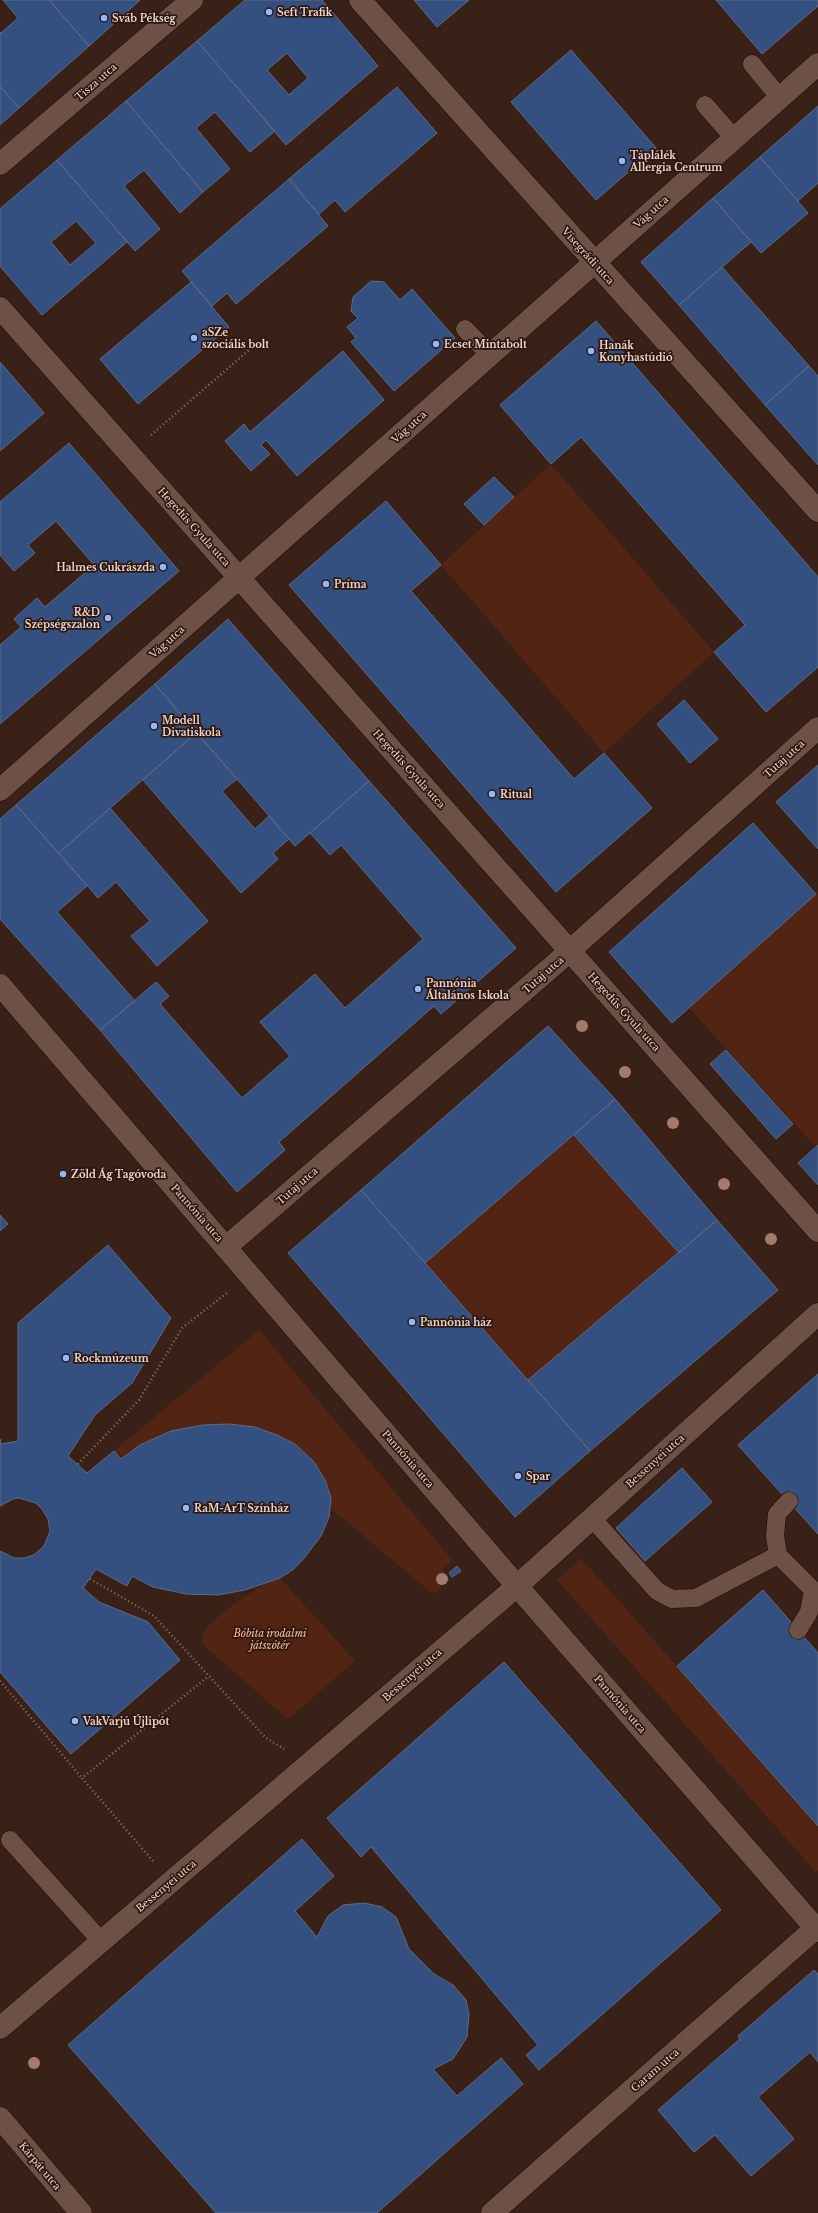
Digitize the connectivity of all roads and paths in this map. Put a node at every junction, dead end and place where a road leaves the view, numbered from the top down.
1 (192, 0) edge
2 (360, 0) edge
3 (752, 64) dead end
4 (818, 64) edge
5 (780, 98) junction
6 (705, 105) dead end
7 (734, 138) junction
8 (0, 164) edge
9 (594, 263) junction
10 (0, 308) edge
11 (465, 329) dead end
12 (249, 350) dead end
13 (490, 355) junction
14 (129, 453) junction
15 (818, 511) edge
16 (239, 578) junction
17 (818, 728) edge
18 (0, 790) edge
19 (570, 951) junction
20 (0, 985) edge
21 (818, 1231) edge
22 (226, 1247) junction
23 (249, 1274) junction
24 (818, 1314) edge
25 (78, 1464) dead end
26 (789, 1501) dead end
27 (592, 1518) junction
28 (778, 1555) junction
29 (90, 1579) dead end
30 (517, 1586) junction
31 (816, 1592) edge
32 (798, 1630) dead end
33 (209, 1676) junction
34 (0, 1681) edge
35 (309, 1764) junction
36 (82, 1778) junction
37 (10, 1840) dead end
38 (171, 1882) junction
39 (817, 1928) edge
40 (101, 1941) junction
41 (0, 2028) edge
42 (0, 2118) edge
43 (81, 2213) edge
44 (492, 2213) edge

1 - 8 street, Tisza utca
2 - 9 street, Visegrádi utca
3 - 5 lane
4 - 5 street, Vág utca
5 - 7 street, Vág utca
6 - 7 lane
7 - 9 street, Vág utca
9 - 13 street, Vág utca
9 - 15 street, Visegrádi utca
10 - 14 street, Hegedűs Gyula utca
11 - 13 lane
12 - 14 path
13 - 16 street, Vág utca
14 - 16 street, Hegedűs Gyula utca
16 - 18 street, Vág utca
16 - 19 street, Hegedűs Gyula utca
17 - 19 street, Tutaj utca
19 - 21 street, Hegedűs Gyula utca
19 - 22 street, Tutaj utca
20 - 22 street, Pannónia utca
22 - 23 street, Pannónia utca
23 - 25 path
23 - 30 street, Pannónia utca
24 - 27 street, Bessenyei utca
26 - 28 lane
27 - 28 lane
27 - 30 street, Bessenyei utca
28 - 31 lane
29 - 33 path
30 - 35 street, Bessenyei utca
30 - 39 street, Pannónia utca
31 - 32 lane
33 - 35 path
33 - 36 path
34 - 36 path
35 - 38 street, Bessenyei utca
36 - 38 path
37 - 40 lane
38 - 40 street, Bessenyei utca
39 - 44 street, Garam utca
40 - 41 street, Bessenyei utca
42 - 43 street, Kárpát utca

